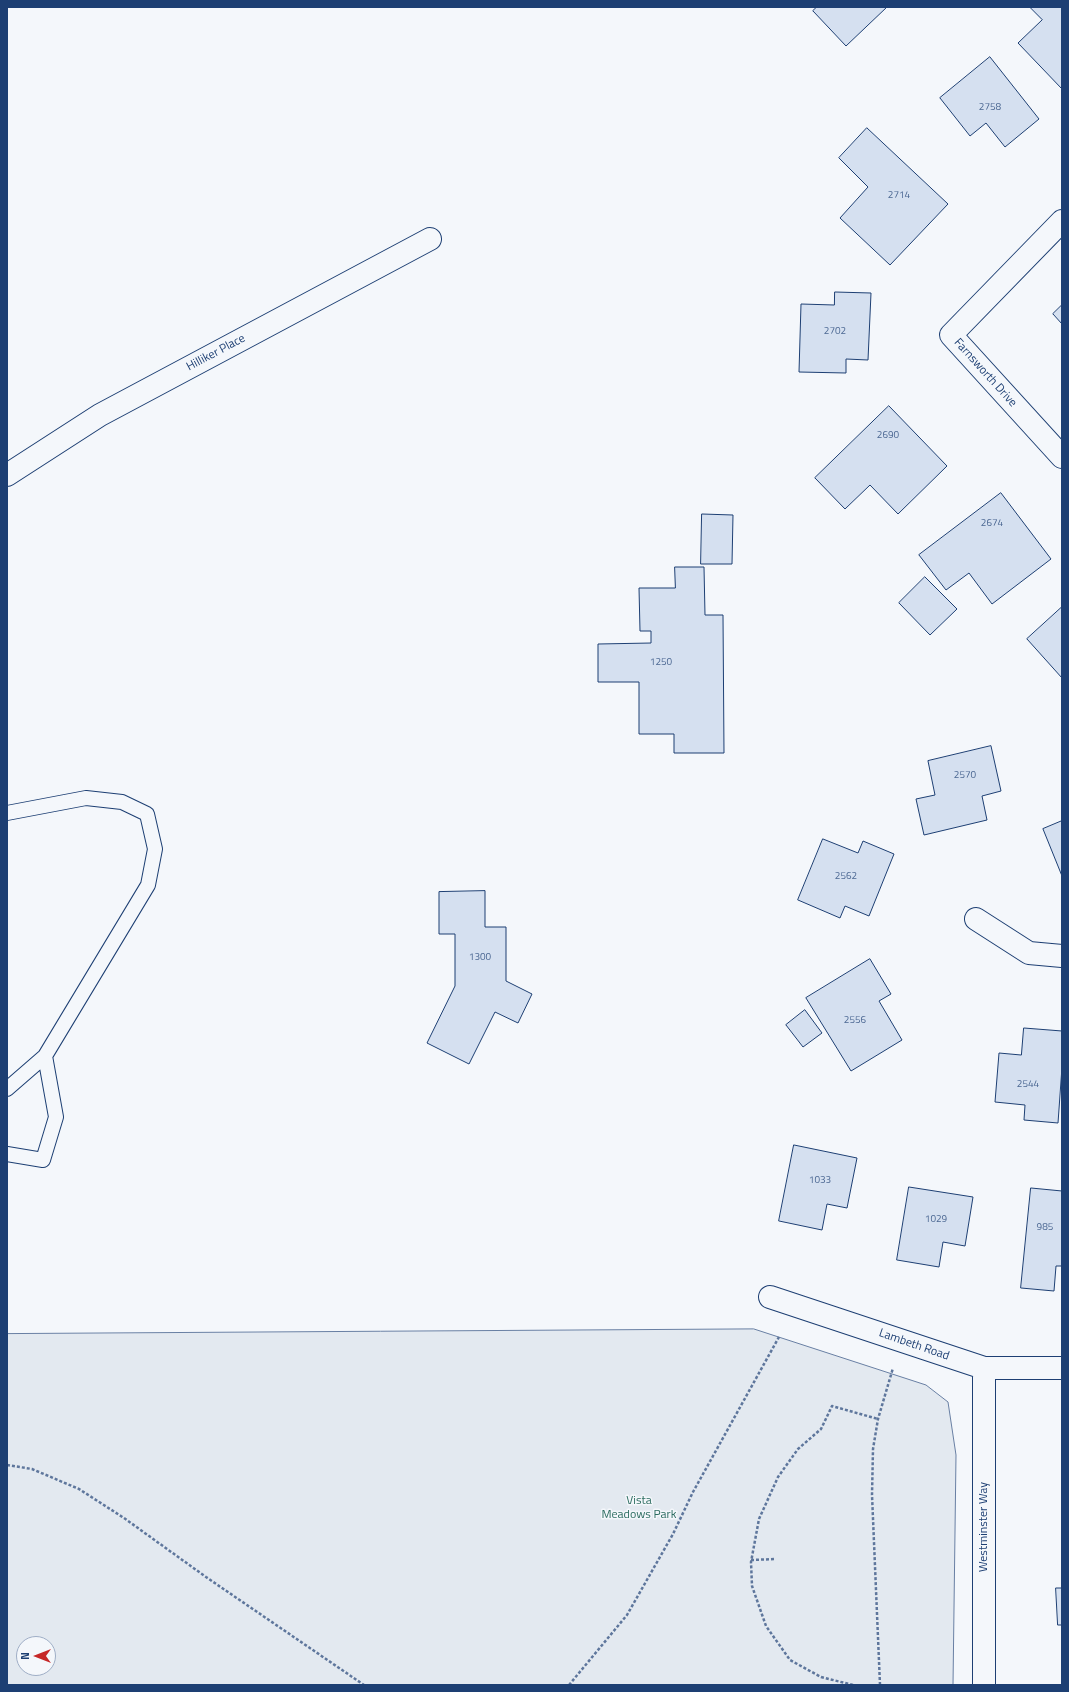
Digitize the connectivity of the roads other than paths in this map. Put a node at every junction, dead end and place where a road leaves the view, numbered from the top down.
1 (1062, 221) edge
2 (430, 240) dead end
3 (1062, 457) edge
4 (7, 475) edge
5 (7, 813) edge
6 (976, 919) dead end
7 (1062, 956) edge
8 (46, 1056) junction
9 (7, 1089) edge
10 (7, 1154) edge
11 (770, 1297) dead end
12 (984, 1368) junction
13 (1062, 1368) edge
14 (984, 1685) edge

1 - 3 street, Farnsworth Drive
2 - 4 street, Hilliker Place
5 - 8 lane
6 - 7 street
8 - 9 lane
8 - 10 lane
11 - 12 street, Lambeth Road
12 - 13 street, Lambeth Road
12 - 14 street, Westminster Way

